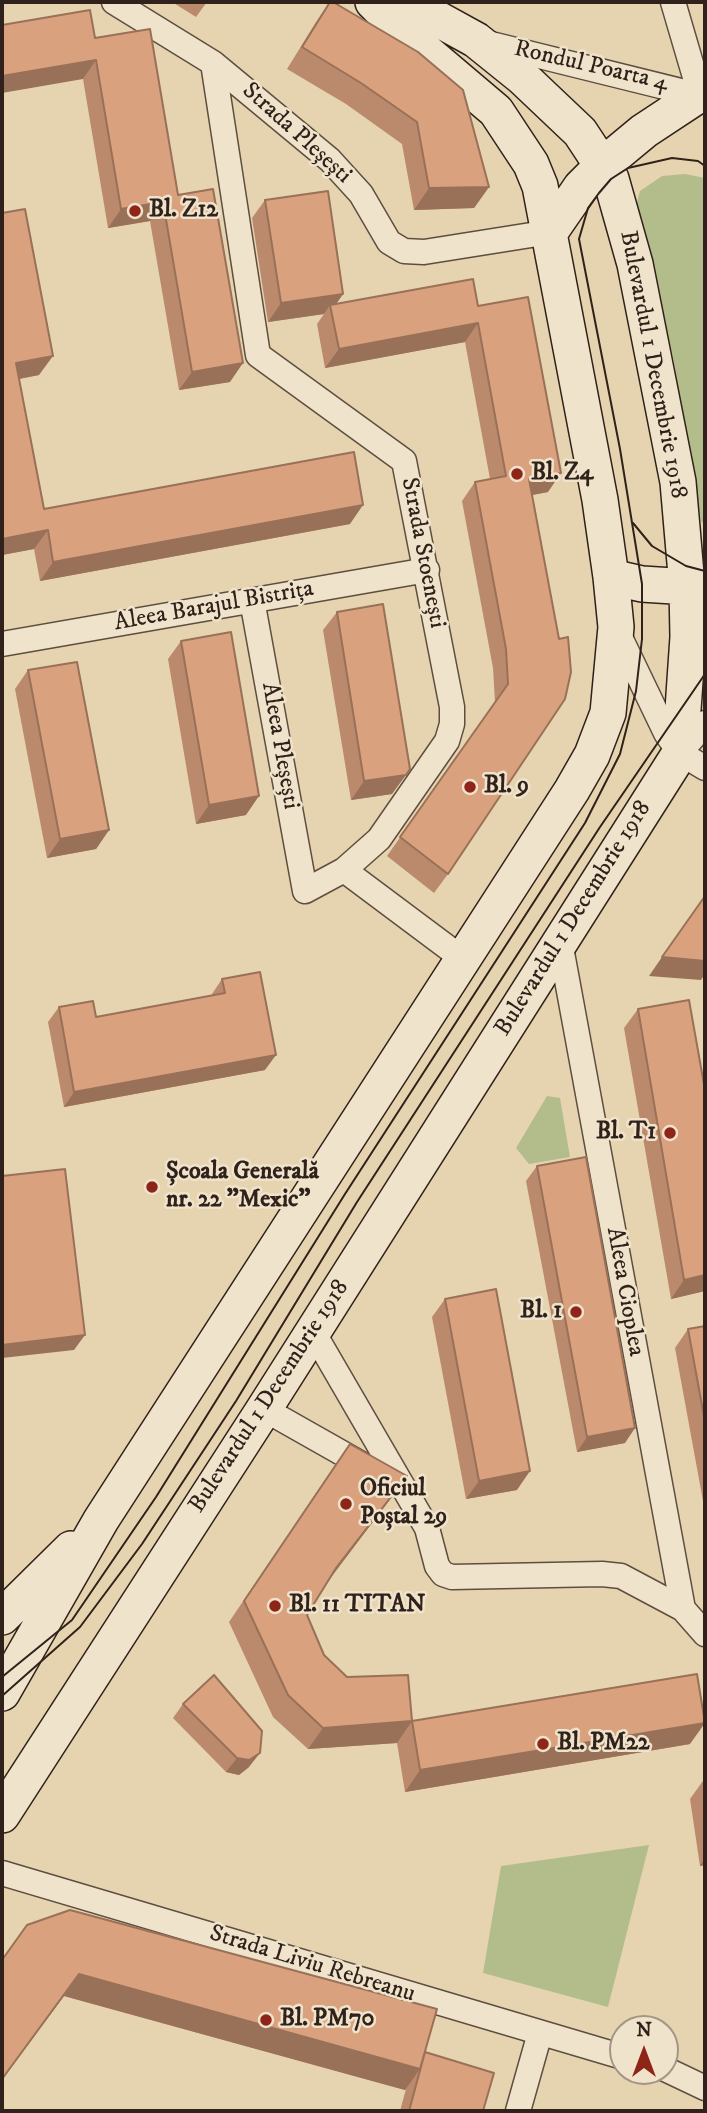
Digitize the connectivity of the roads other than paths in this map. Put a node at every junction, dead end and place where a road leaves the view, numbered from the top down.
1 (114, 2) edge
2 (373, 2) edge
3 (396, 2) edge
4 (673, 2) edge
5 (475, 40) junction
6 (213, 63) junction
7 (703, 95) edge
8 (603, 164) junction
9 (551, 232) junction
10 (427, 570) junction
11 (611, 577) junction
12 (696, 587) edge
13 (253, 600) junction
14 (616, 627) junction
15 (2, 644) edge
16 (705, 723) edge
17 (693, 760) edge
18 (344, 870) junction
19 (305, 891) joint
20 (559, 942) junction
21 (463, 959) junction
22 (312, 1331) junction
23 (264, 1409) junction
24 (404, 1487) junction
25 (101, 1520) junction
26 (683, 1609) junction
27 (2, 1617) edge
28 (705, 1634) edge
29 (2, 1693) edge
30 (2, 1815) edge
31 (2, 1873) edge
32 (540, 2033) junction
33 (609, 2053) edge
34 (705, 2065) edge
35 (679, 2068) edge
36 (679, 2076) edge
37 (705, 2088) edge
38 (518, 2111) edge

1 - 6 street, Strada Pleșești
2 - 9 main road
3 - 5 main road, Bulevardul 1 Decembrie 1918
4 - 7 street
5 - 7 street, Rondul Poarta 4
5 - 8 main road, Bulevardul 1 Decembrie 1918
6 - 9 street, Strada Pleșești
6 - 10 street, Strada Stoenești
7 - 8 main road
8 - 9 main road
8 - 12 main road, Bulevardul 1 Decembrie 1918
9 - 11 main road
10 - 13 street, Aleea Barajul Bistrița
10 - 18 street, Strada Stoenești
11 - 12 main road
11 - 14 main road
12 - 17 main road, Bulevardul 1 Decembrie 1918
13 - 15 street, Aleea Barajul Bistrița
13 - 19 street, Aleea Pleșești
14 - 17 street
14 - 21 main road
16 - 17 street
17 - 20 main road, Bulevardul 1 Decembrie 1918
18 - 19 street, Strada Stoenești
18 - 21 street
20 - 22 main road, Bulevardul 1 Decembrie 1918
20 - 26 street, Aleea Cioplea
21 - 25 main road
22 - 23 main road, Bulevardul 1 Decembrie 1918
22 - 24 street
23 - 24 street
23 - 30 main road, Bulevardul 1 Decembrie 1918
24 - 26 street
25 - 27 main road
25 - 29 main road
26 - 28 street
31 - 32 street, Strada Liviu Rebreanu
32 - 33 street, Strada Liviu Rebreanu
32 - 38 street
34 - 35 street
36 - 37 street

